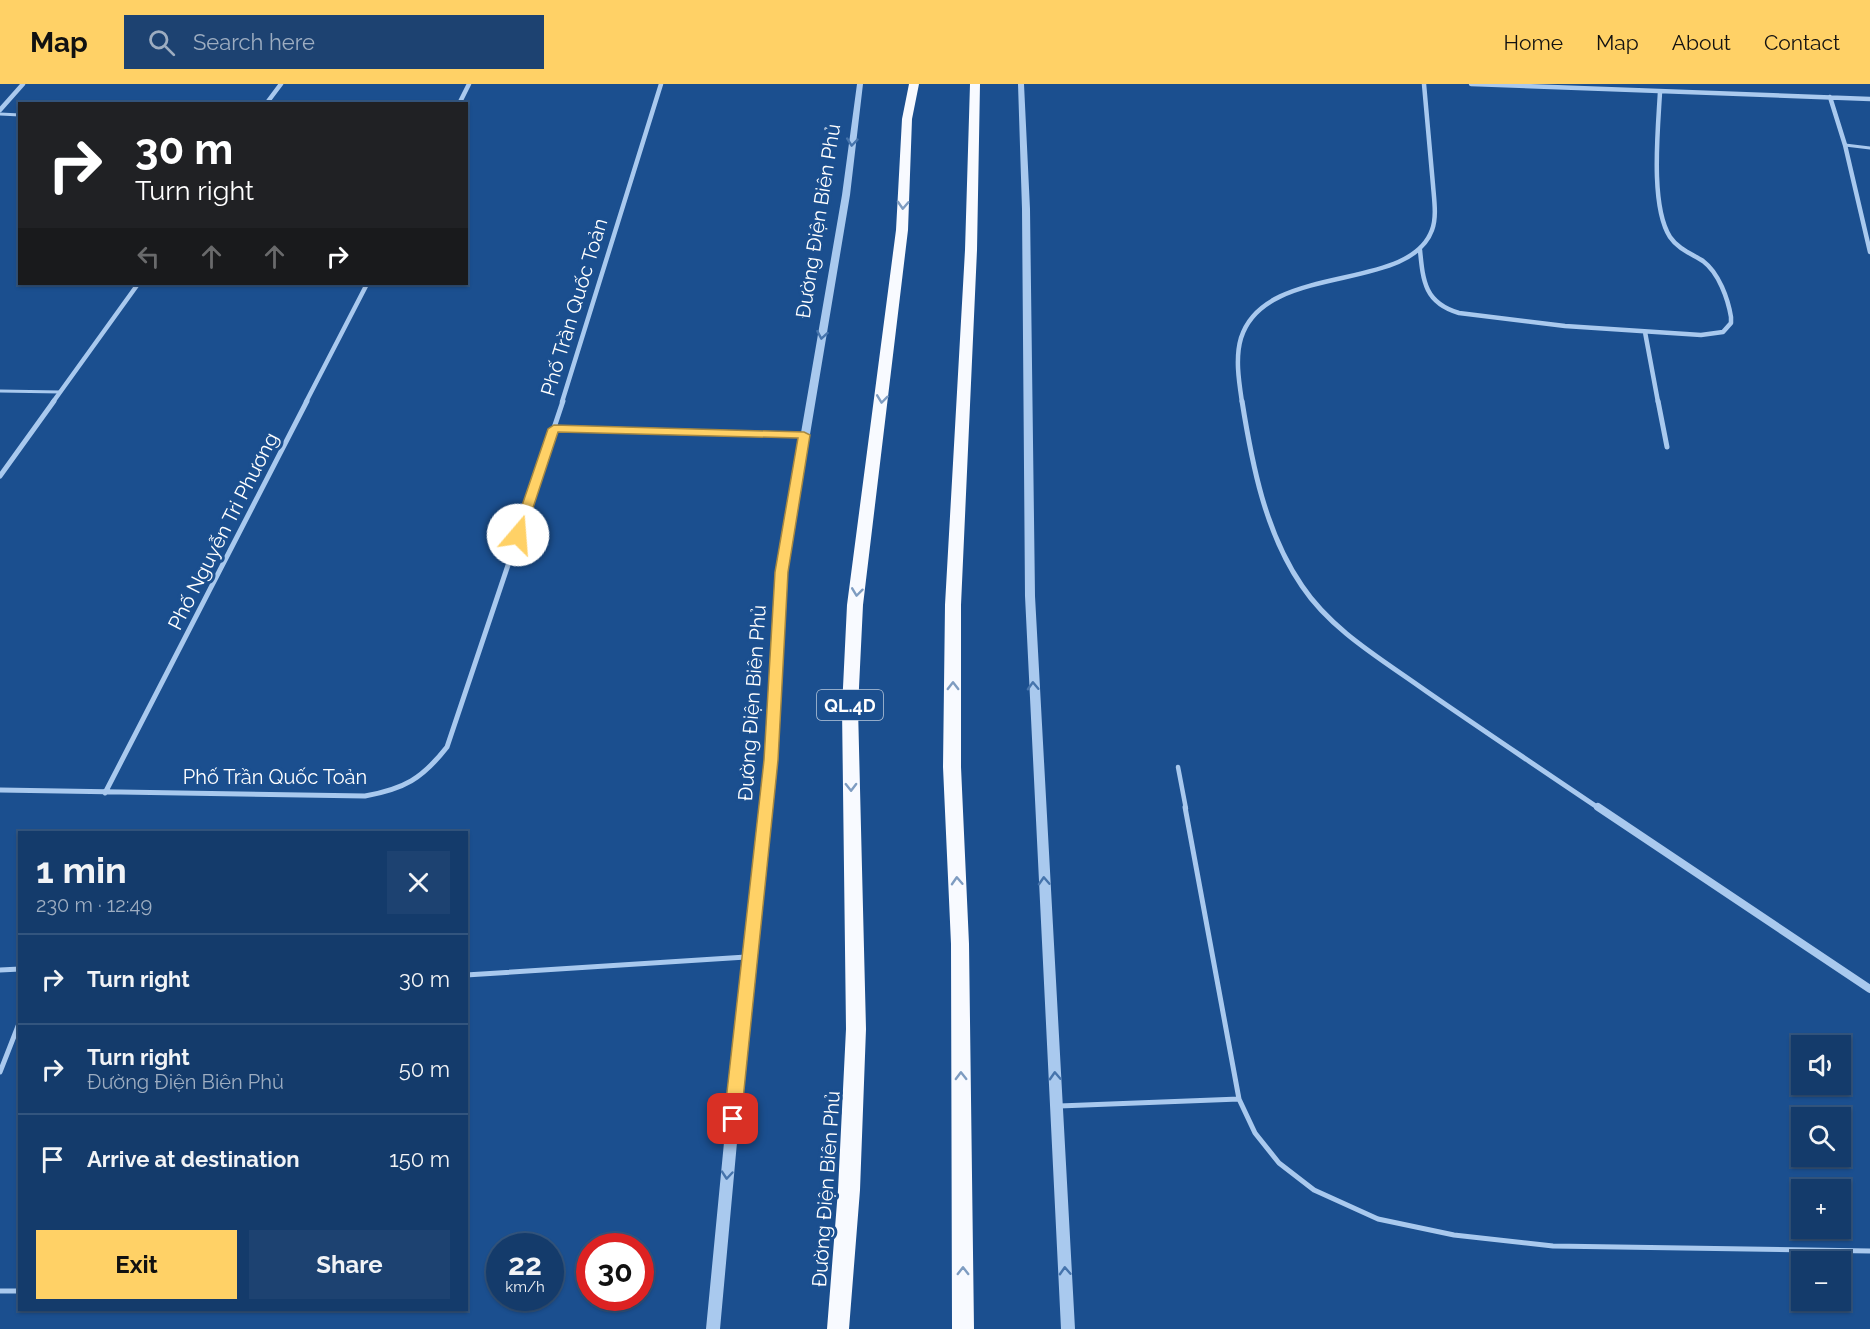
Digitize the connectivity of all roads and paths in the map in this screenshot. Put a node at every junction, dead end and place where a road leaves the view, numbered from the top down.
1 (22, 84) edge
2 (281, 84) edge
3 (469, 84) edge
4 (661, 84) edge
5 (860, 84) edge
6 (914, 84) edge
7 (975, 84) edge
8 (1021, 84) edge
9 (1424, 84) edge
10 (1471, 84) edge
11 (1660, 92) junction
12 (1830, 97) junction
13 (1870, 99) edge
14 (268, 102) edge
15 (460, 102) edge
16 (0, 112) edge
17 (18, 115) edge
18 (1845, 145) junction
19 (1870, 148) edge
20 (1869, 238) edge
21 (1420, 250) junction
22 (1870, 252) edge
23 (137, 285) edge
24 (366, 285) edge
25 (1645, 332) junction
26 (0, 391) edge
27 (60, 392) junction
28 (554, 429) junction
29 (804, 435) junction
30 (1666, 447) dead end
31 (0, 476) edge
32 (1178, 767) dead end
33 (0, 790) edge
34 (105, 793) junction
35 (748, 956) junction
36 (18, 969) edge
37 (0, 970) edge
38 (468, 975) edge
39 (1870, 989) edge
40 (18, 1026) edge
41 (0, 1072) edge
42 (1239, 1099) junction
43 (1056, 1106) junction
44 (1870, 1251) edge
45 (0, 1291) edge
46 (18, 1291) edge
47 (713, 1329) edge
48 (838, 1329) edge
49 (963, 1329) edge
50 (1068, 1329) edge

1 - 16 street
2 - 14 street
3 - 15 street
4 - 28 street, Phố Trần Quốc Toản
5 -> 29 street, Đường Điện Biên Phủ
6 -> 48 highway, Đường Điện Biên Phủ / QL.4D
49 -> 7 highway
43 -> 8 street
9 - 21 street
10 - 11 street
11 - 12 street
11 - 25 street
12 - 13 street
12 - 18 street
16 - 17 lane
18 - 19 lane
18 - 20 street
20 - 22 street
21 - 25 street
21 - 39 street
23 - 27 street
24 - 34 street, Phố Nguyễn Tri Phương
25 - 30 street
26 - 27 lane
27 - 31 street
28 - 29 street
28 - 34 street, Phố Trần Quốc Toản
29 - 35 street, Đường Điện Biên Phủ
32 - 42 lane
33 - 34 street, Phố Trần Quốc Toản
35 - 38 lane
35 -> 47 street, Đường Điện Biên Phủ
36 - 37 lane
40 - 41 lane
42 - 43 lane
42 - 44 lane
50 -> 43 street
45 - 46 lane

